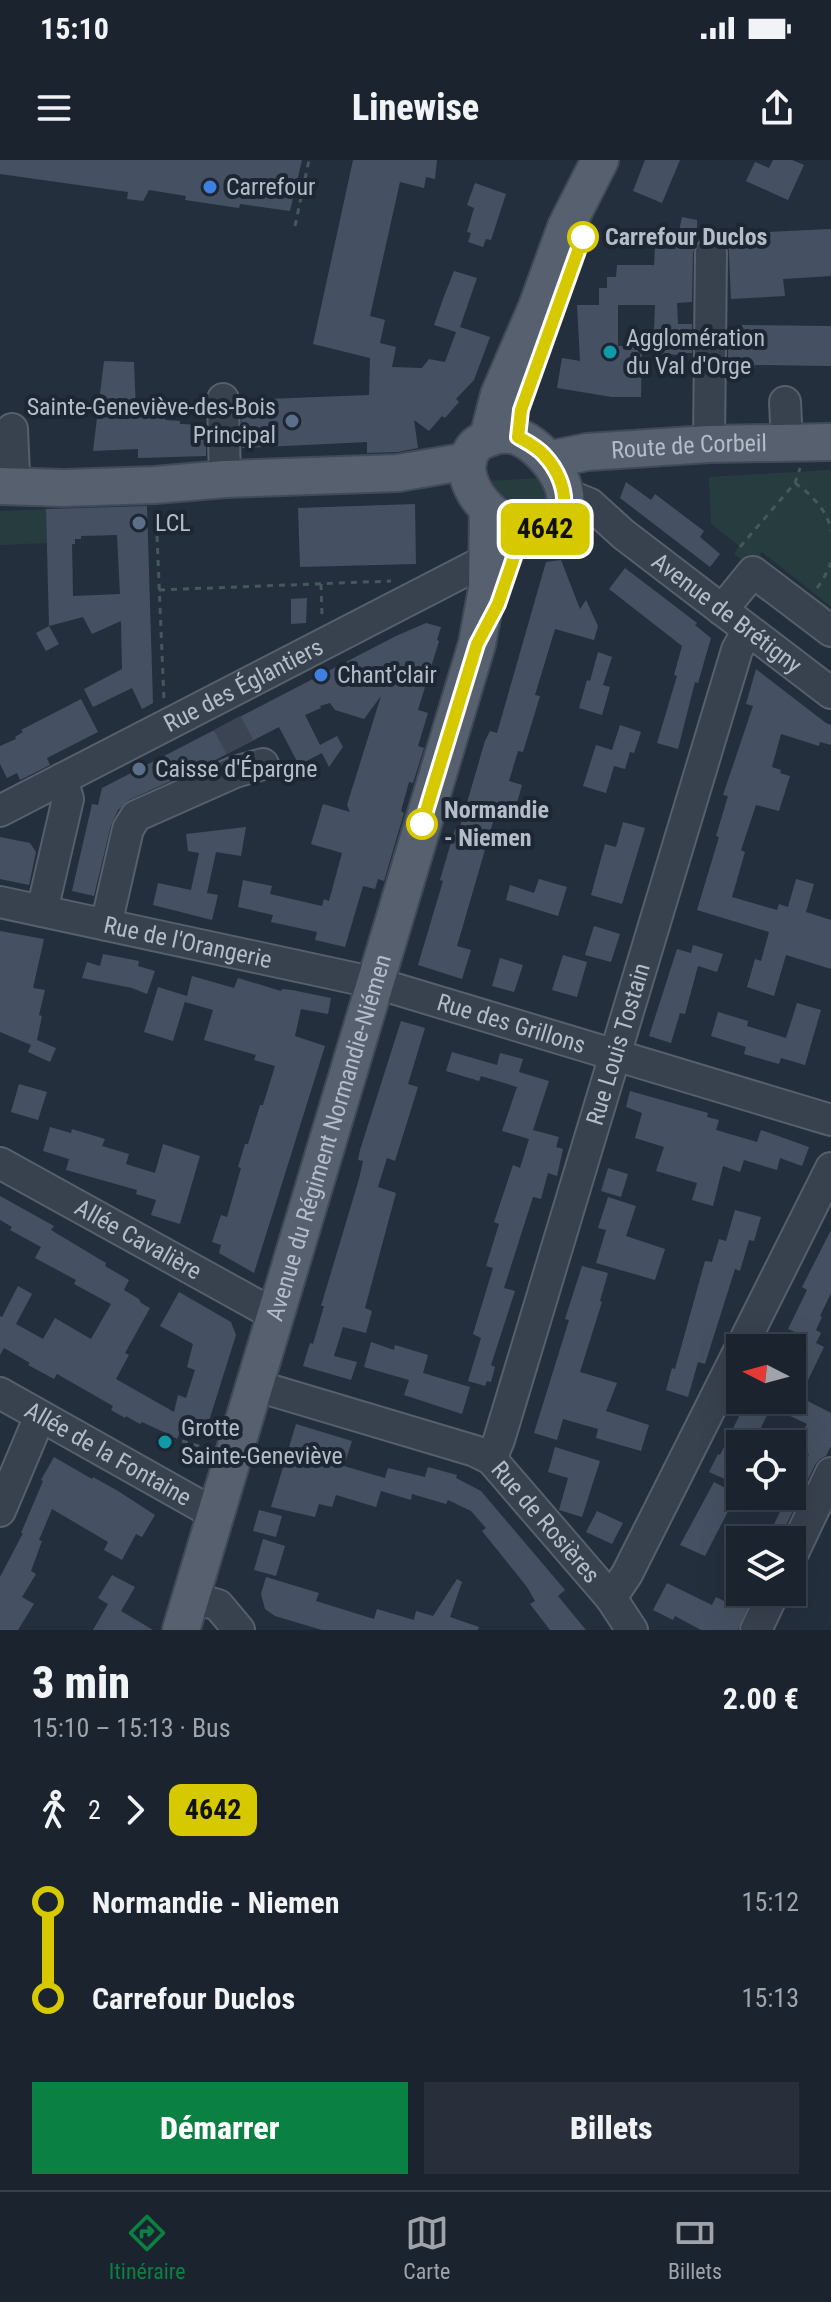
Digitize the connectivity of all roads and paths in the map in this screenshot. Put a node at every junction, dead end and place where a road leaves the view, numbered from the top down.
1 (309, 160) edge
2 (599, 163) edge
3 (295, 226) dead end
4 (711, 253) dead end
5 (223, 399) dead end
6 (785, 402) dead end
7 (12, 429) dead end
8 (831, 442) edge
9 (709, 444) junction
10 (806, 457) edge
11 (486, 465) junction
12 (5, 479) edge
13 (225, 479) junction
14 (795, 483) junction
15 (155, 485) junction
16 (560, 487) junction
17 (830, 522) edge
18 (523, 531) junction
19 (831, 531) edge
20 (740, 547) dead end
21 (488, 559) junction
22 (398, 580) dead end
23 (321, 584) junction
24 (159, 590) junction
25 (722, 610) junction
26 (748, 630) junction
27 (831, 631) edge
28 (326, 642) junction
29 (477, 644) junction
30 (831, 644) edge
31 (806, 674) junction
32 (831, 693) edge
33 (165, 726) junction
34 (239, 740) junction
35 (62, 779) junction
36 (0, 811) edge
37 (0, 902) edge
38 (42, 911) junction
39 (106, 925) junction
40 (376, 983) junction
41 (615, 1055) junction
42 (831, 1120) edge
43 (0, 1163) edge
44 (831, 1168) edge
45 (275, 1315) junction
46 (748, 1334) edge
47 (726, 1377) edge
48 (254, 1385) junction
49 (0, 1393) edge
50 (40, 1416) junction
51 (182, 1441) dead end
52 (209, 1449) dead end
53 (491, 1459) junction
54 (831, 1473) edge
55 (0, 1511) edge
56 (215, 1514) junction
57 (806, 1526) edge
58 (611, 1598) junction
59 (767, 1606) edge
60 (186, 1613) edge
61 (239, 1630) edge
62 (632, 1630) edge
63 (756, 1630) edge

1 - 3 path
2 - 11 main road, Avenue du Régiment Normandie-Niémen
4 - 9 street
5 - 13 street
6 - 10 street
7 - 12 street
8 - 10 main road, Route de Corbeil
9 - 10 main road, Route de Corbeil
9 - 16 main road, Route de Corbeil
10 - 14 path
10 - 16 main road, Route de Corbeil
11 - 13 main road
11 - 16 main road
11 - 18 main road
11 - 21 main road, Avenue du Régiment Normandie-Niémen
12 - 13 main road
12 - 15 main road
13 - 15 main road
14 - 17 path
14 - 20 path
15 - 24 path
16 - 18 main road
16 - 25 street, Avenue de Brétigny
17 - 19 path
18 - 29 main road, Avenue du Régiment Normandie-Niémen
21 - 28 street, Rue des Églantiers
21 - 29 main road, Avenue du Régiment Normandie-Niémen
22 - 23 path
23 - 24 path
23 - 28 path
24 - 33 path
25 - 26 street, Avenue de Brétigny
25 - 27 street
26 - 31 street, Avenue de Brétigny
26 - 41 street, Rue Louis Tostain
28 - 34 street, Rue des Églantiers
29 - 40 main road, Avenue du Régiment Normandie-Niémen
30 - 31 street
31 - 32 street, Avenue de Brétigny
33 - 34 street, Rue des Églantiers
33 - 35 street, Rue des Églantiers
34 - 39 street
35 - 36 street, Rue des Églantiers
35 - 38 street
37 - 38 street, Rue de l'Orangerie
38 - 39 street, Rue de l'Orangerie
39 - 40 street, Rue de l'Orangerie
40 - 41 street, Rue des Grillons
40 - 45 main road, Avenue du Régiment Normandie-Niémen
41 - 42 street, Rue des Grillons
41 - 53 street, Rue Louis Tostain
43 - 45 street, Allée Cavalière
44 - 46 street
45 - 48 main road, Avenue du Régiment Normandie-Niémen
47 - 58 street
48 - 53 street, Rue de Rosières
48 - 56 main road, Avenue du Régiment Normandie-Niémen
49 - 50 street, Allée de la Fontaine
50 - 55 street
50 - 56 street, Allée de la Fontaine
51 - 52 path
53 - 58 street, Rue de Rosières
54 - 57 street
56 - 60 main road, Avenue du Régiment Normandie-Niémen
58 - 62 street, Rue de Rosières
59 - 63 street
60 - 61 street

